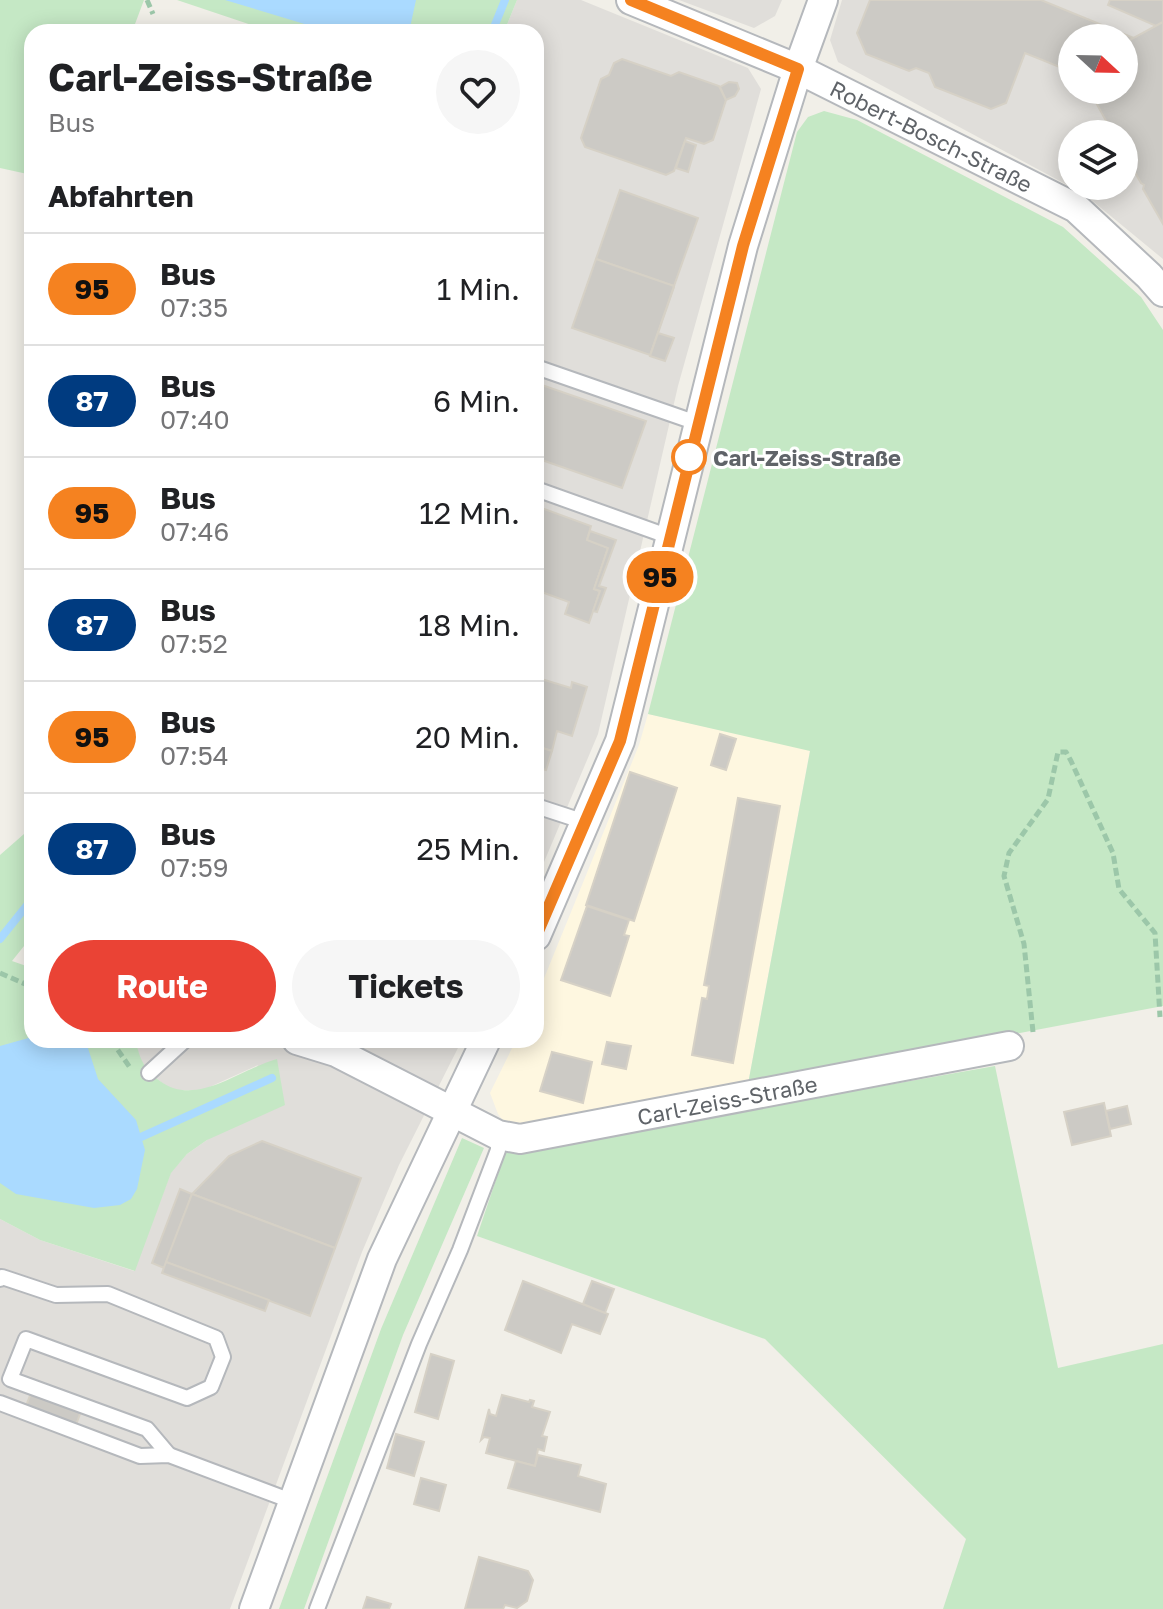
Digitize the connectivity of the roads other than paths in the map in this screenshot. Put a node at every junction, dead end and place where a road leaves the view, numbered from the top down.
1 (631, 0) edge
2 (823, 0) edge
3 (798, 69) junction
4 (1158, 279) edge
5 (544, 370) edge
6 (697, 423) junction
7 (544, 492) edge
8 (670, 537) junction
9 (544, 809) edge
10 (585, 822) junction
11 (544, 917) edge
12 (1022, 1043) road end
13 (176, 1048) edge
14 (323, 1048) edge
15 (482, 1048) edge
16 (149, 1073) dead end
17 (451, 1110) junction
18 (498, 1135) junction
19 (0, 1279) edge
20 (0, 1403) edge
21 (169, 1455) junction
22 (294, 1502) junction
23 (254, 1609) edge
24 (317, 1609) edge

1 - 3 street, Robert-Bosch-Straße
2 - 3 street
3 - 4 street, Robert-Bosch-Straße
3 - 6 street
5 - 6 lane
6 - 8 street
7 - 8 lane
8 - 10 street
9 - 10 lane
10 - 11 street
12 - 18 street, Carl-Zeiss-Straße
13 - 16 lane
14 - 17 street, Carl-Zeiss-Straße
15 - 17 street
17 - 18 street, Carl-Zeiss-Straße
17 - 22 street
18 - 24 lane
19 - 21 lane
20 - 21 lane
21 - 22 lane
22 - 23 street

